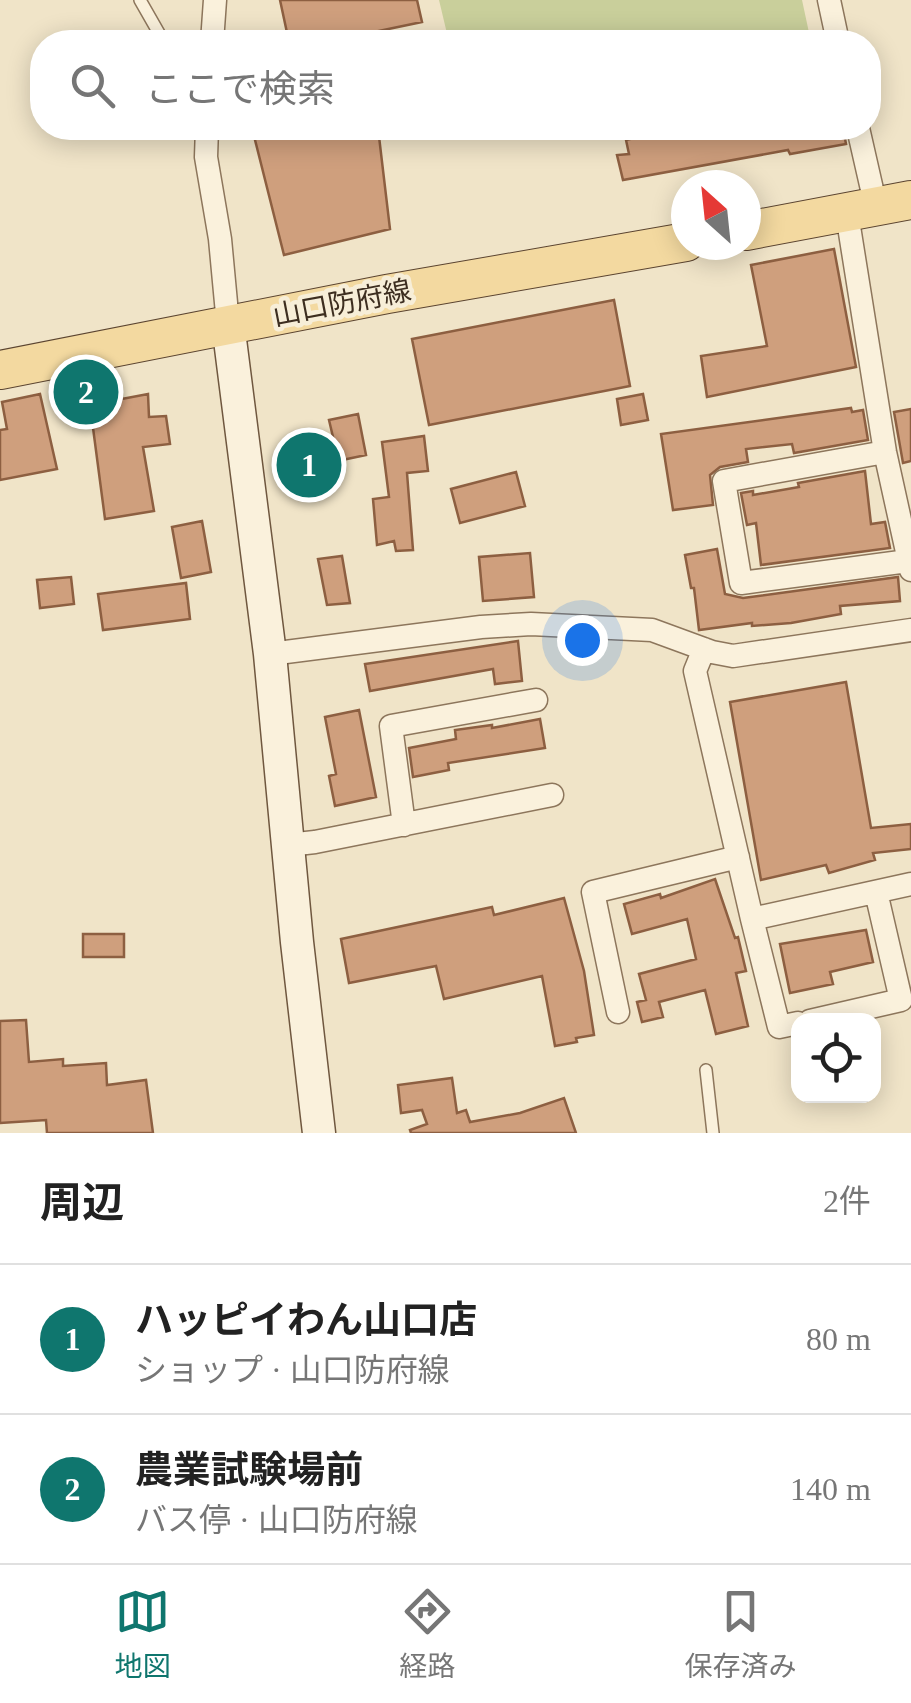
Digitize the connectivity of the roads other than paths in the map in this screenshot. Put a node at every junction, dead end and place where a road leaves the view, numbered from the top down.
1 (140, 0) edge
2 (215, 0) edge
3 (829, 0) edge
4 (157, 30) edge
5 (213, 30) edge
6 (835, 30) edge
7 (207, 140) edge
8 (861, 140) edge
9 (878, 207) edge
10 (761, 228) edge
11 (671, 245) edge
12 (228, 324) junction
13 (0, 370) edge
14 (885, 452) junction
15 (910, 566) edge
16 (911, 630) edge
17 (704, 649) junction
18 (270, 654) junction
19 (536, 700) dead end
20 (552, 795) dead end
21 (404, 824) junction
22 (288, 845) junction
23 (738, 856) junction
24 (911, 884) edge
25 (876, 892) junction
26 (752, 919) junction
27 (618, 1012) dead end
28 (842, 1013) edge
29 (791, 1025) edge
30 (706, 1070) dead end
31 (319, 1133) edge
32 (714, 1133) edge

1 - 4 lane
2 - 5 street
3 - 6 street
7 - 12 street
8 - 9 street
9 - 10 main road
9 - 14 street
11 - 12 main road, 山口防府線
12 - 13 main road, 山口防府線
12 - 18 street
14 - 15 street
14 - 15 street
16 - 17 street
17 - 18 street
17 - 23 street
18 - 22 street
19 - 21 street
20 - 21 street
21 - 22 street
22 - 31 street
23 - 26 street
23 - 27 street
24 - 25 street
25 - 26 street
25 - 28 street
26 - 29 street
30 - 32 lane

